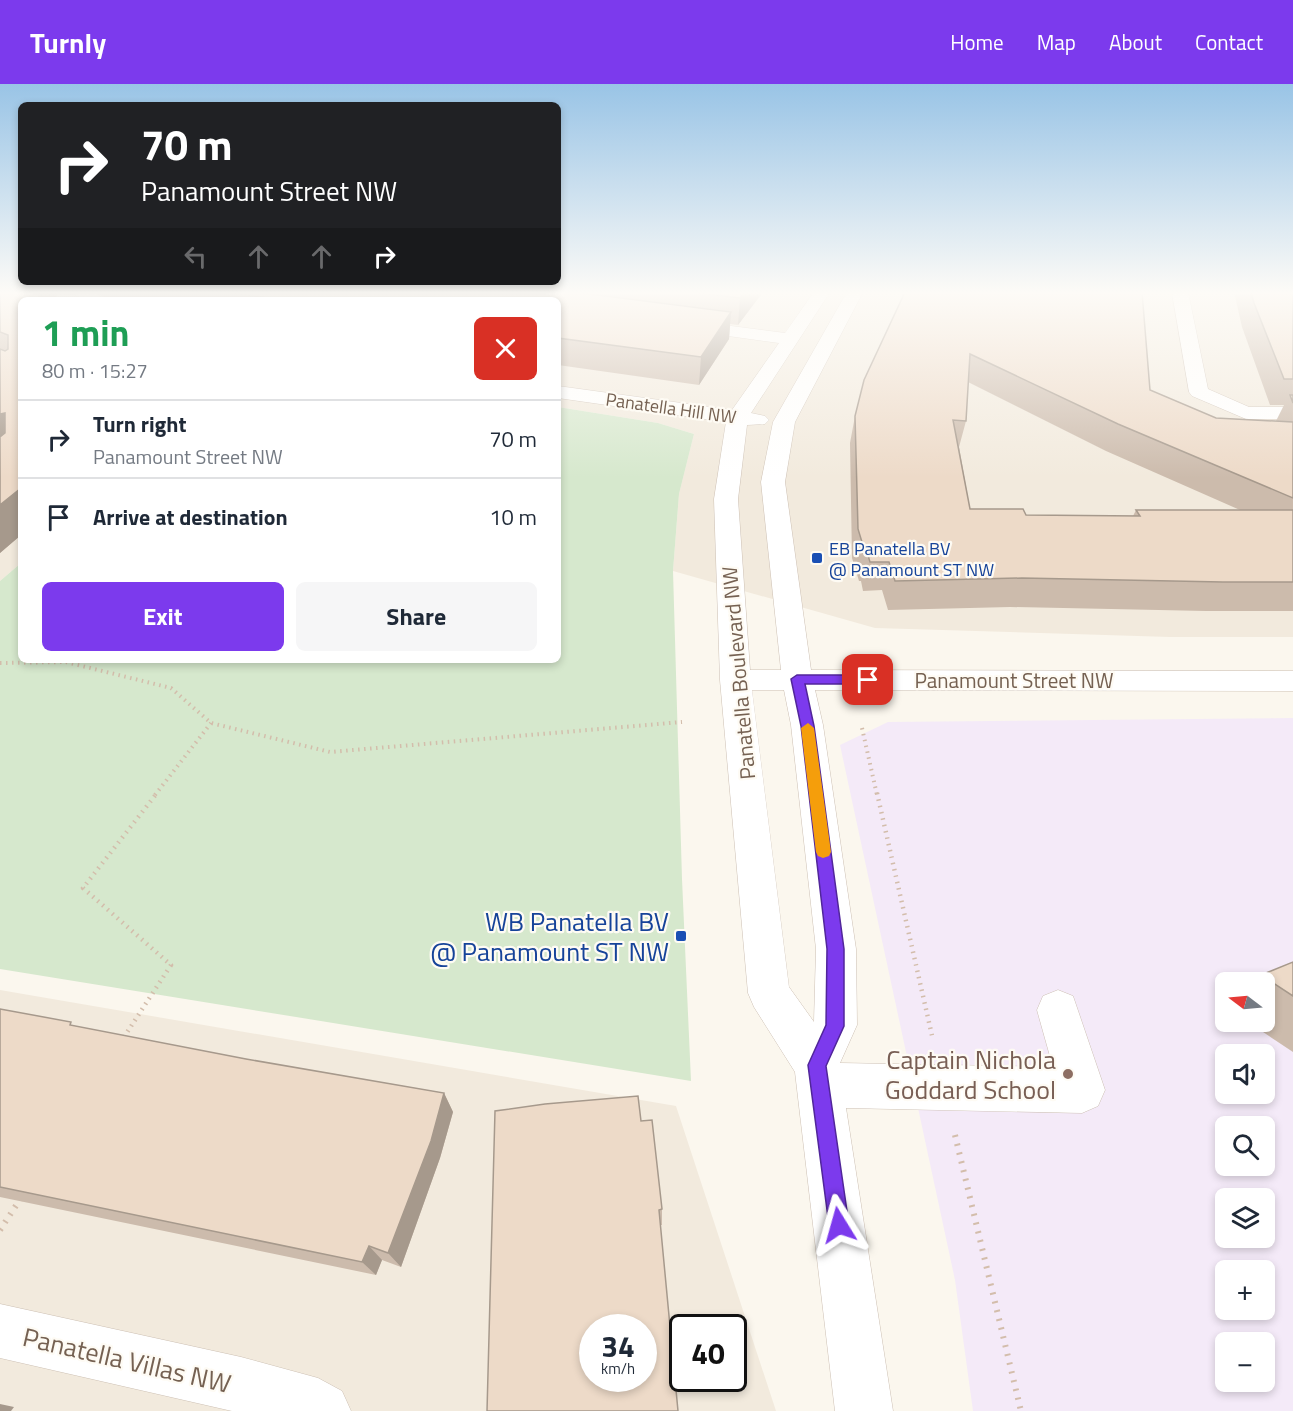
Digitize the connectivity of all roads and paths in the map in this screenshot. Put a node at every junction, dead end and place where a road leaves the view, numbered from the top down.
1 (781, 354) edge
2 (821, 354) edge
3 (1191, 354) edge
4 (561, 392) edge
5 (1293, 412) edge
6 (737, 418) junction
7 (784, 422) junction
8 (0, 663) edge
9 (18, 663) edge
10 (70, 663) edge
11 (797, 679) junction
12 (735, 680) junction
13 (1293, 681) edge
14 (682, 722) dead end
15 (211, 723) junction
16 (1058, 1010) dead end
17 (120, 1043) edge
18 (818, 1075) junction
19 (25, 1191) edge
20 (0, 1230) edge
21 (0, 1331) edge
22 (322, 1411) edge
23 (864, 1411) edge

1 - 6 street, Panatella Boulevard NW
2 - 7 street
3 - 5 street
4 - 6 street, Panatella Hill NW
6 - 7 street, Panatella Hill NW
6 - 12 street, Panatella Boulevard NW
7 - 11 street
8 - 9 path
10 - 15 path
11 - 12 street, Panamount Street NW
11 - 13 street, Panamount Street NW
11 - 18 street
12 - 18 street, Panatella Boulevard NW
14 - 15 path
15 - 17 path
16 - 18 street
18 - 23 street, Panatella Boulevard NW
19 - 20 path
21 - 22 street, Panatella Villas NW

